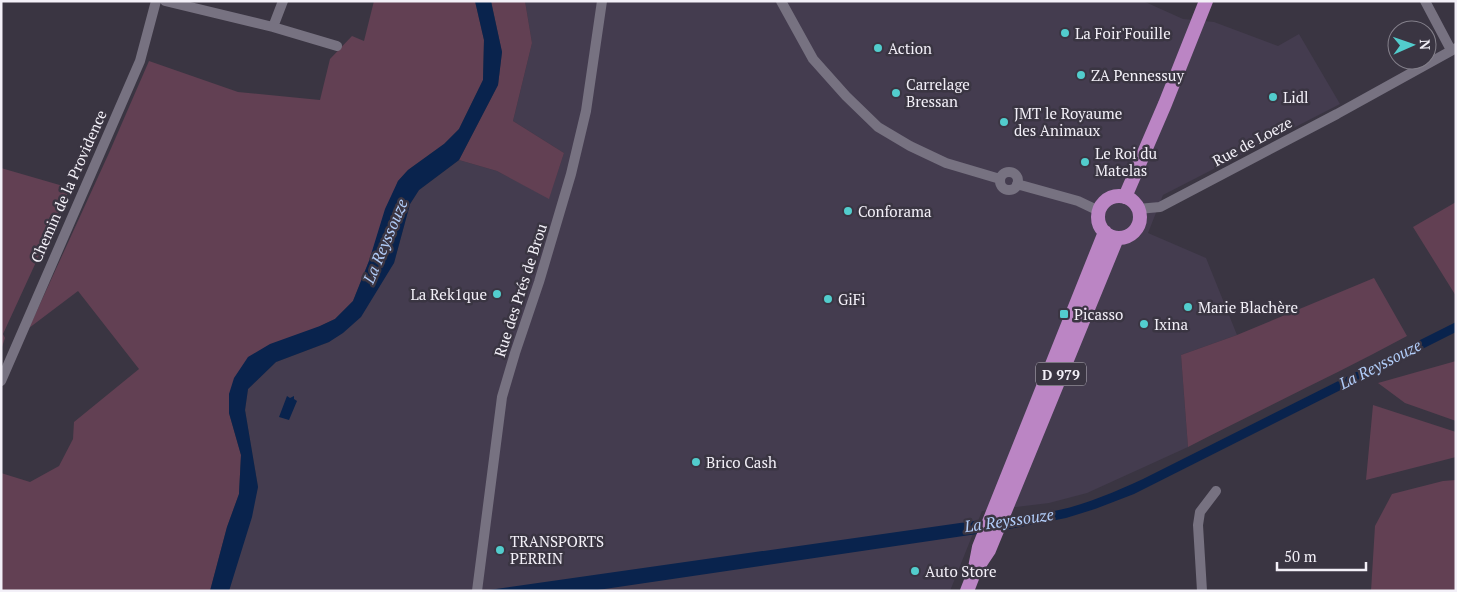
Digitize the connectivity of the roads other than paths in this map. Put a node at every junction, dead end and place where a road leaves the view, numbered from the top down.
1 (156, 1) edge
2 (165, 1) edge
3 (283, 1) edge
4 (602, 1) edge
5 (781, 1) edge
6 (1206, 1) edge
7 (1425, 1) edge
8 (273, 27) junction
9 (337, 46) dead end
10 (1453, 49) edge
11 (1125, 197) junction
12 (1138, 209) junction
13 (1099, 211) junction
14 (1111, 235) junction
15 (1, 381) edge
16 (1216, 491) dead end
17 (999, 512) junction
18 (974, 573) junction
19 (478, 587) edge
20 (967, 591) edge
21 (1202, 591) edge

1 - 15 street, Chemin de la Providence
2 - 8 street
3 - 8 street
4 - 19 street, Rue des Prés de Brou
5 - 13 street
6 - 11 main road
7 - 10 street
8 - 9 street
10 - 12 street, Rue de Loeze
11 - 12 main road
11 - 13 main road
12 - 14 main road
13 - 14 main road
14 - 17 main road, D 979
16 - 21 street
17 - 18 main road, D 979
17 - 18 main road, D 979
18 - 20 main road, D 979

